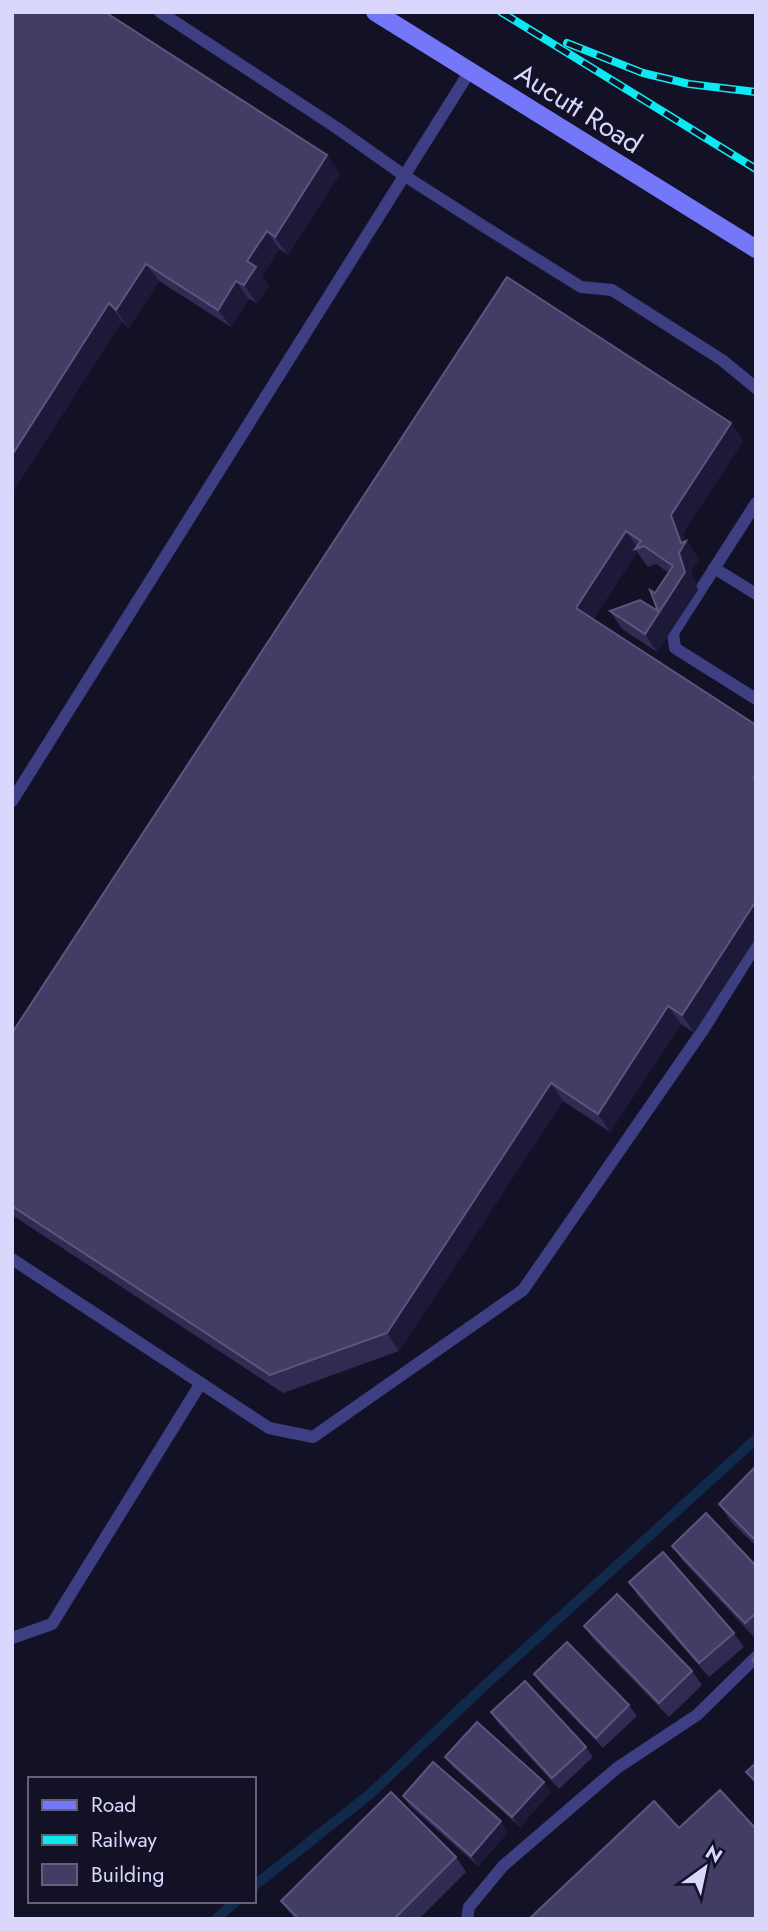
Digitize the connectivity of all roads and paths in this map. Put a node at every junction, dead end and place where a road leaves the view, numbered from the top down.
1 (160, 12) edge
2 (375, 12) edge
3 (470, 71) junction
4 (405, 176) junction
5 (756, 249) edge
6 (756, 388) edge
7 (756, 503) edge
8 (714, 568) junction
9 (756, 594) edge
10 (756, 699) edge
11 (12, 801) edge
12 (756, 945) edge
13 (12, 1259) edge
14 (201, 1383) junction
15 (12, 1638) edge
16 (756, 1657) edge
17 (467, 1919) edge

1 - 4 lane
2 - 3 street, Aucutt Road
3 - 4 lane
3 - 5 street, Aucutt Road
4 - 6 lane
4 - 11 lane
7 - 8 lane
8 - 9 lane
8 - 10 lane
12 - 14 lane
13 - 14 lane
14 - 15 lane
16 - 17 lane

